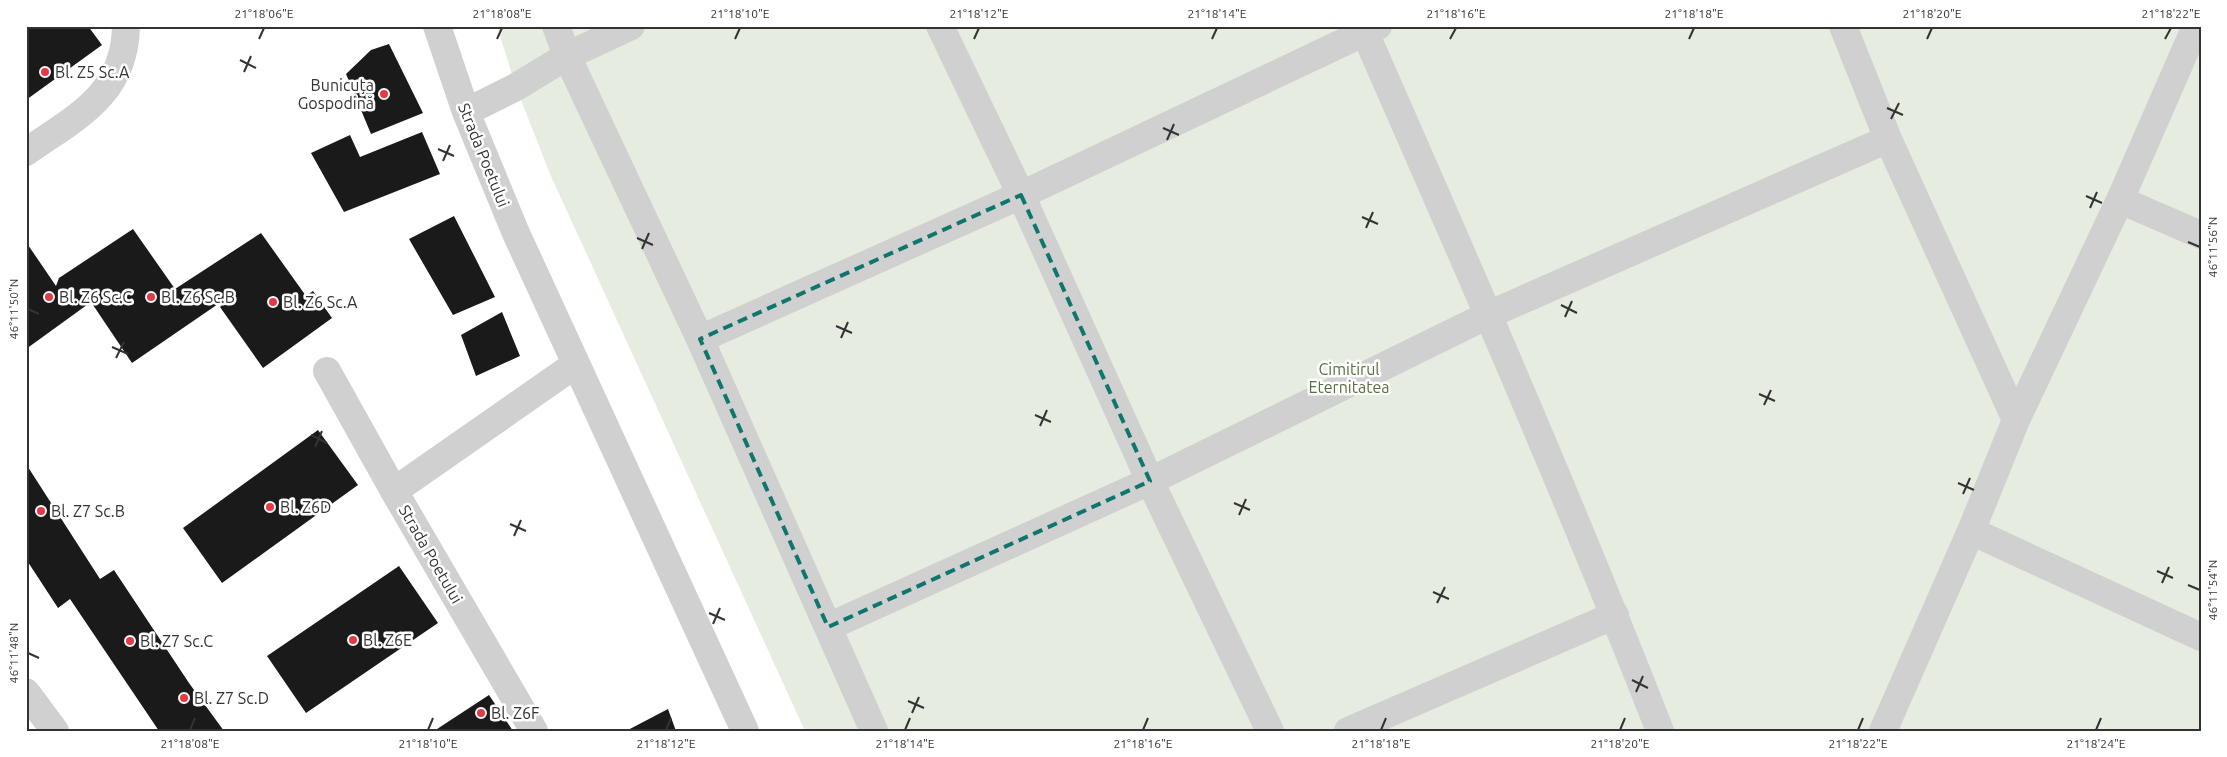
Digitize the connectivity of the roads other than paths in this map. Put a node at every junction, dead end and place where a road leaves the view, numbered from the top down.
1 (126, 26) edge
2 (437, 26) edge
3 (556, 26) edge
4 (631, 26) edge
5 (940, 26) edge
6 (1843, 26) edge
7 (2196, 26) edge
8 (1368, 28) edge
9 (567, 56) junction
10 (466, 112) junction
11 (1888, 139) junction
12 (26, 152) edge
13 (1021, 194) junction
14 (2120, 200) junction
15 (2201, 235) edge
16 (1488, 315) junction
17 (700, 339) junction
18 (576, 364) junction
19 (327, 371) dead end
20 (2016, 420) junction
21 (1150, 481) junction
22 (394, 491) junction
23 (1971, 531) junction
24 (1614, 615) junction
25 (828, 627) junction
26 (2201, 637) edge
27 (26, 692) edge
28 (55, 731) edge
29 (534, 731) edge
30 (745, 731) edge
31 (874, 731) edge
32 (1270, 731) edge
33 (1348, 731) edge
34 (1660, 731) edge
35 (1883, 731) edge

1 - 12 street
2 - 10 street, Strada Poetului
3 - 9 street
4 - 9 street
5 - 13 street
6 - 11 street
7 - 14 street
8 - 13 street
8 - 16 street
9 - 10 street
9 - 17 street
10 - 18 street, Strada Poetului
11 - 16 street
11 - 20 street
13 - 17 street
13 - 21 street
14 - 15 street
14 - 20 street
16 - 21 street
16 - 24 street
17 - 25 street
18 - 22 street, Strada Poetului
18 - 30 street, Strada Poetului
19 - 22 street
20 - 23 street
21 - 25 street
21 - 32 street
22 - 29 street, Strada Poetului
23 - 26 street
23 - 35 street
24 - 33 street
24 - 34 street
25 - 31 street
27 - 28 street

